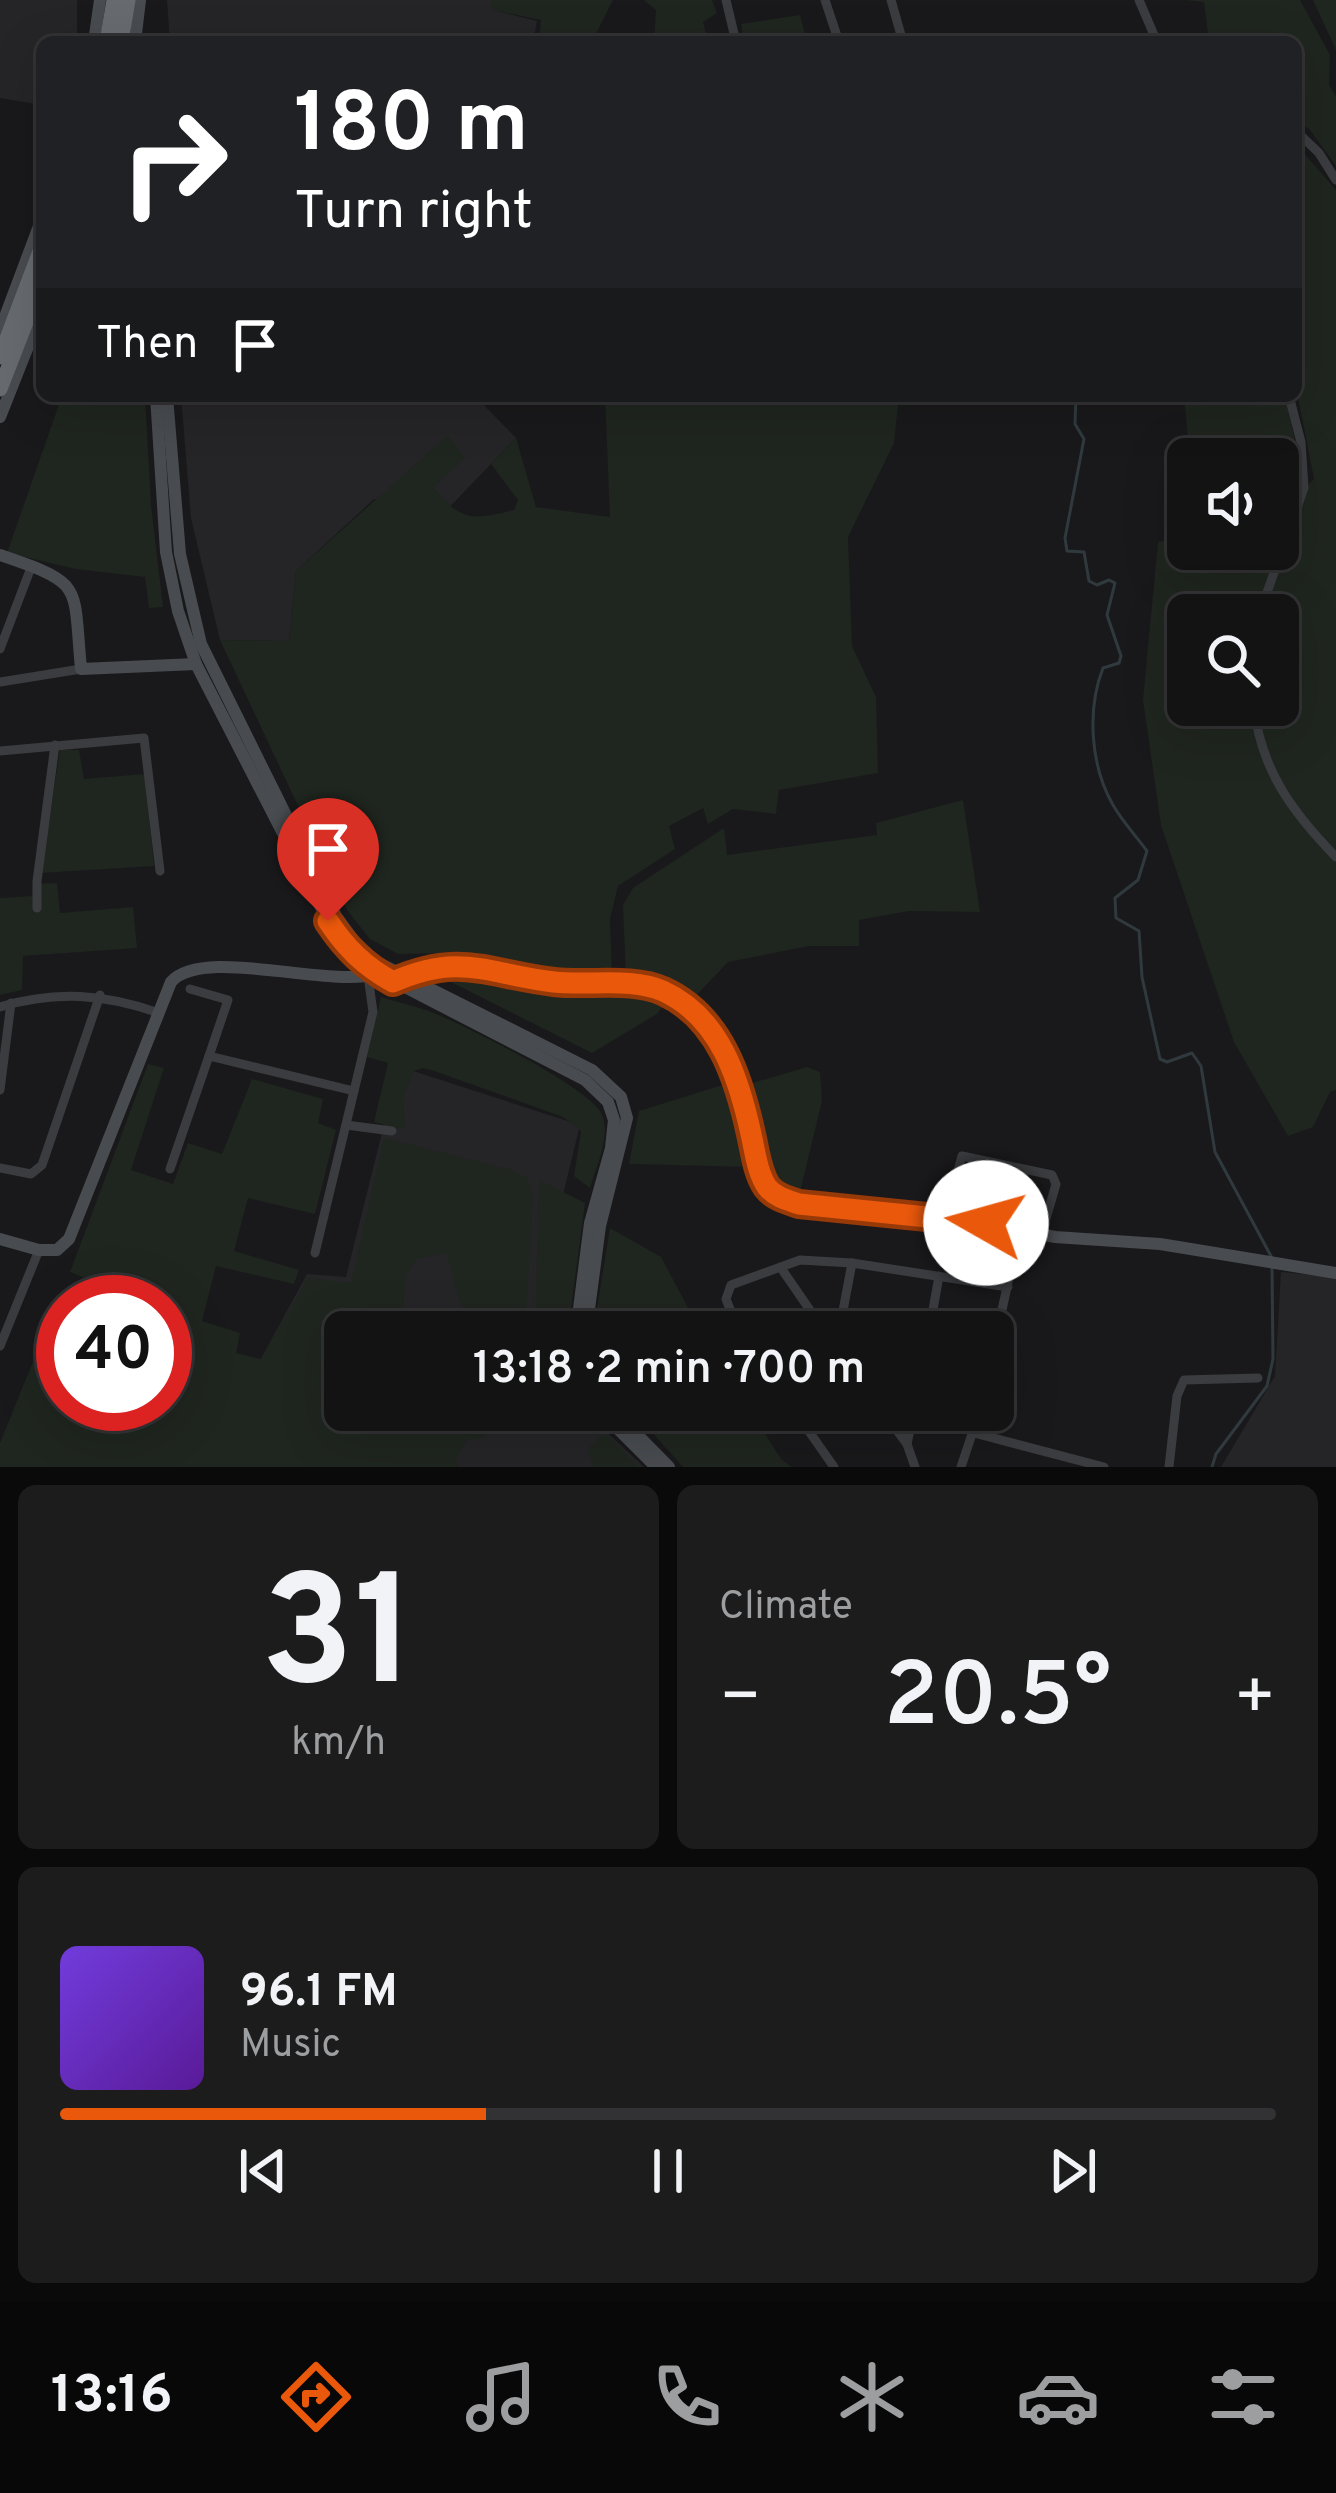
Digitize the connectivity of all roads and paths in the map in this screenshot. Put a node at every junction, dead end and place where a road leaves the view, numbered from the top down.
1 (100, 0) edge
2 (114, 0) edge
3 (128, 0) edge
4 (140, 0) edge
5 (726, 0) edge
6 (824, 0) edge
7 (891, 0) edge
8 (1138, 0) edge
9 (95, 36) edge
10 (120, 36) edge
11 (122, 36) edge
12 (123, 36) edge
13 (735, 36) edge
14 (837, 36) edge
15 (901, 36) edge
16 (1154, 36) edge
17 (1302, 137) edge
18 (1336, 180) edge
19 (36, 234) edge
20 (36, 262) edge
21 (36, 296) edge
22 (36, 326) edge
23 (0, 330) edge
24 (0, 357) edge
25 (0, 389) edge
26 (156, 402) edge
27 (167, 402) edge
28 (1291, 402) edge
29 (0, 416) edge
30 (0, 555) edge
31 (32, 565) junction
32 (1266, 594) edge
33 (0, 649) edge
34 (196, 664) junction
35 (81, 669) junction
36 (0, 682) edge
37 (1259, 726) edge
38 (56, 745) junction
39 (0, 751) edge
40 (1336, 857) edge
41 (160, 871) dead end
42 (37, 908) dead end
43 (376, 972) junction
44 (399, 979) junction
45 (190, 988) dead end
46 (100, 995) junction
47 (5, 1005) edge
48 (159, 1013) junction
49 (209, 1056) junction
50 (0, 1090) edge
51 (354, 1091) junction
52 (346, 1125) junction
53 (392, 1131) dead end
54 (0, 1168) edge
55 (170, 1169) dead end
56 (945, 1218) junction
57 (1019, 1232) junction
58 (1041, 1236) junction
59 (0, 1240) edge
60 (39, 1250) junction
61 (315, 1253) dead end
62 (852, 1263) junction
63 (781, 1268) junction
64 (1336, 1273) edge
65 (939, 1276) junction
66 (1008, 1287) junction
67 (579, 1311) edge
68 (589, 1311) edge
69 (732, 1311) edge
70 (811, 1311) edge
71 (843, 1311) edge
72 (932, 1311) edge
73 (1002, 1311) edge
74 (0, 1346) edge
75 (1258, 1378) dead end
76 (620, 1431) edge
77 (634, 1431) edge
78 (809, 1431) edge
79 (897, 1431) edge
80 (910, 1431) edge
81 (974, 1433) joint
82 (907, 1444) junction
83 (1040, 1450) junction
84 (656, 1467) edge
85 (669, 1467) edge
86 (834, 1467) edge
87 (916, 1467) edge
88 (961, 1467) edge
89 (1034, 1467) edge
90 (1104, 1467) edge
91 (1169, 1467) edge

1 - 9 main road
2 - 10 highway
3 - 11 highway
4 - 12 main road
5 - 13 street
6 - 14 street
7 - 15 street
8 - 16 street
17 - 18 street
19 - 23 main road
20 - 24 highway
21 - 25 highway
22 - 29 main road
26 - 34 main road
27 - 43 main road
28 - 32 street
30 - 31 main road
31 - 33 street
31 - 35 main road
34 - 35 main road
34 - 43 main road
35 - 36 street
37 - 40 street
38 - 39 street
38 - 41 street
38 - 42 street
43 - 44 main road
43 - 48 main road
43 - 51 street
44 - 56 main road
44 - 67 main road
44 - 68 main road
45 - 49 street
46 - 47 street
46 - 48 street
46 - 54 street
47 - 50 street
48 - 60 main road
49 - 51 street
49 - 55 street
51 - 52 street
52 - 53 street
52 - 61 street
56 - 57 main road
56 - 58 street
57 - 58 main road
57 - 66 street
58 - 64 main road
59 - 60 main road
60 - 74 street
62 - 63 street
62 - 65 street
62 - 71 street
63 - 69 street
63 - 70 street
65 - 66 street
65 - 72 street
66 - 73 street
75 - 91 street
76 - 84 main road
77 - 85 main road
78 - 86 street
79 - 82 street
80 - 82 street
81 - 83 street
81 - 88 street
82 - 87 street
83 - 89 street
83 - 90 street

